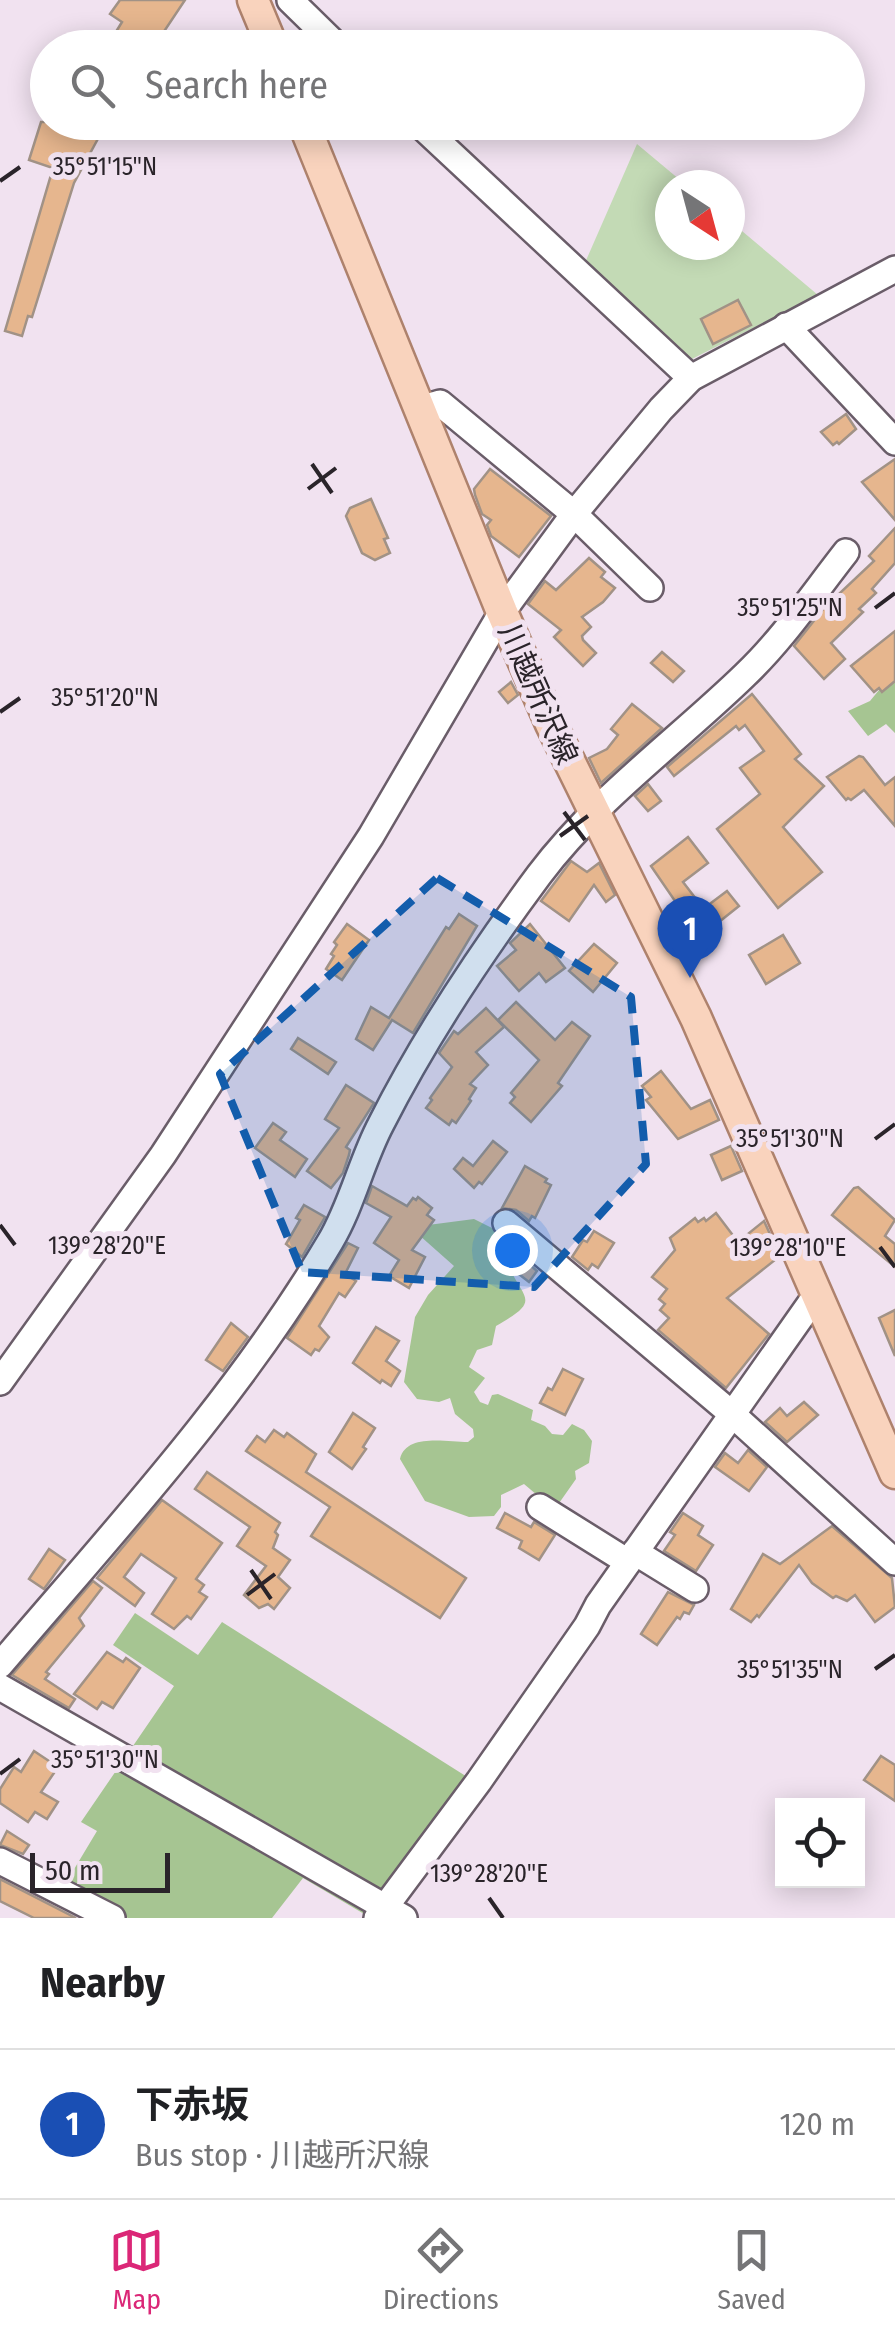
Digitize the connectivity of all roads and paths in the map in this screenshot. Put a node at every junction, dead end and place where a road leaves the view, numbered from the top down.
1 (254, 0) edge
2 (290, 0) edge
3 (266, 30) edge
4 (321, 30) edge
5 (311, 140) edge
6 (436, 140) edge
7 (895, 269) edge
8 (786, 326) junction
9 (691, 378) junction
10 (420, 409) junction
11 (895, 442) edge
12 (574, 514) junction
13 (846, 552) dead end
14 (650, 588) dead end
15 (502, 612) junction
16 (592, 812) junction
17 (506, 1223) dead end
18 (817, 1294) junction
19 (0, 1382) edge
20 (732, 1414) junction
21 (895, 1474) edge
22 (540, 1507) dead end
23 (632, 1557) junction
24 (895, 1562) edge
25 (695, 1588) dead end
26 (0, 1665) edge
27 (0, 1687) edge
28 (0, 1861) edge
29 (389, 1914) edge
30 (112, 1918) edge

1 - 3 main road
2 - 4 street
5 - 10 main road, 川越所沢線
6 - 9 street
7 - 8 street
8 - 9 street
8 - 11 street
9 - 12 street
10 - 12 street
10 - 15 main road, 川越所沢線
12 - 14 street
12 - 15 street
13 - 16 street
15 - 16 main road, 川越所沢線
15 - 19 street
16 - 18 main road, 川越所沢線
16 - 26 street
17 - 20 street
18 - 20 street
18 - 21 main road, 川越所沢線
20 - 23 street
20 - 24 street
22 - 23 street
23 - 25 street
23 - 29 street
27 - 29 street
28 - 30 street

